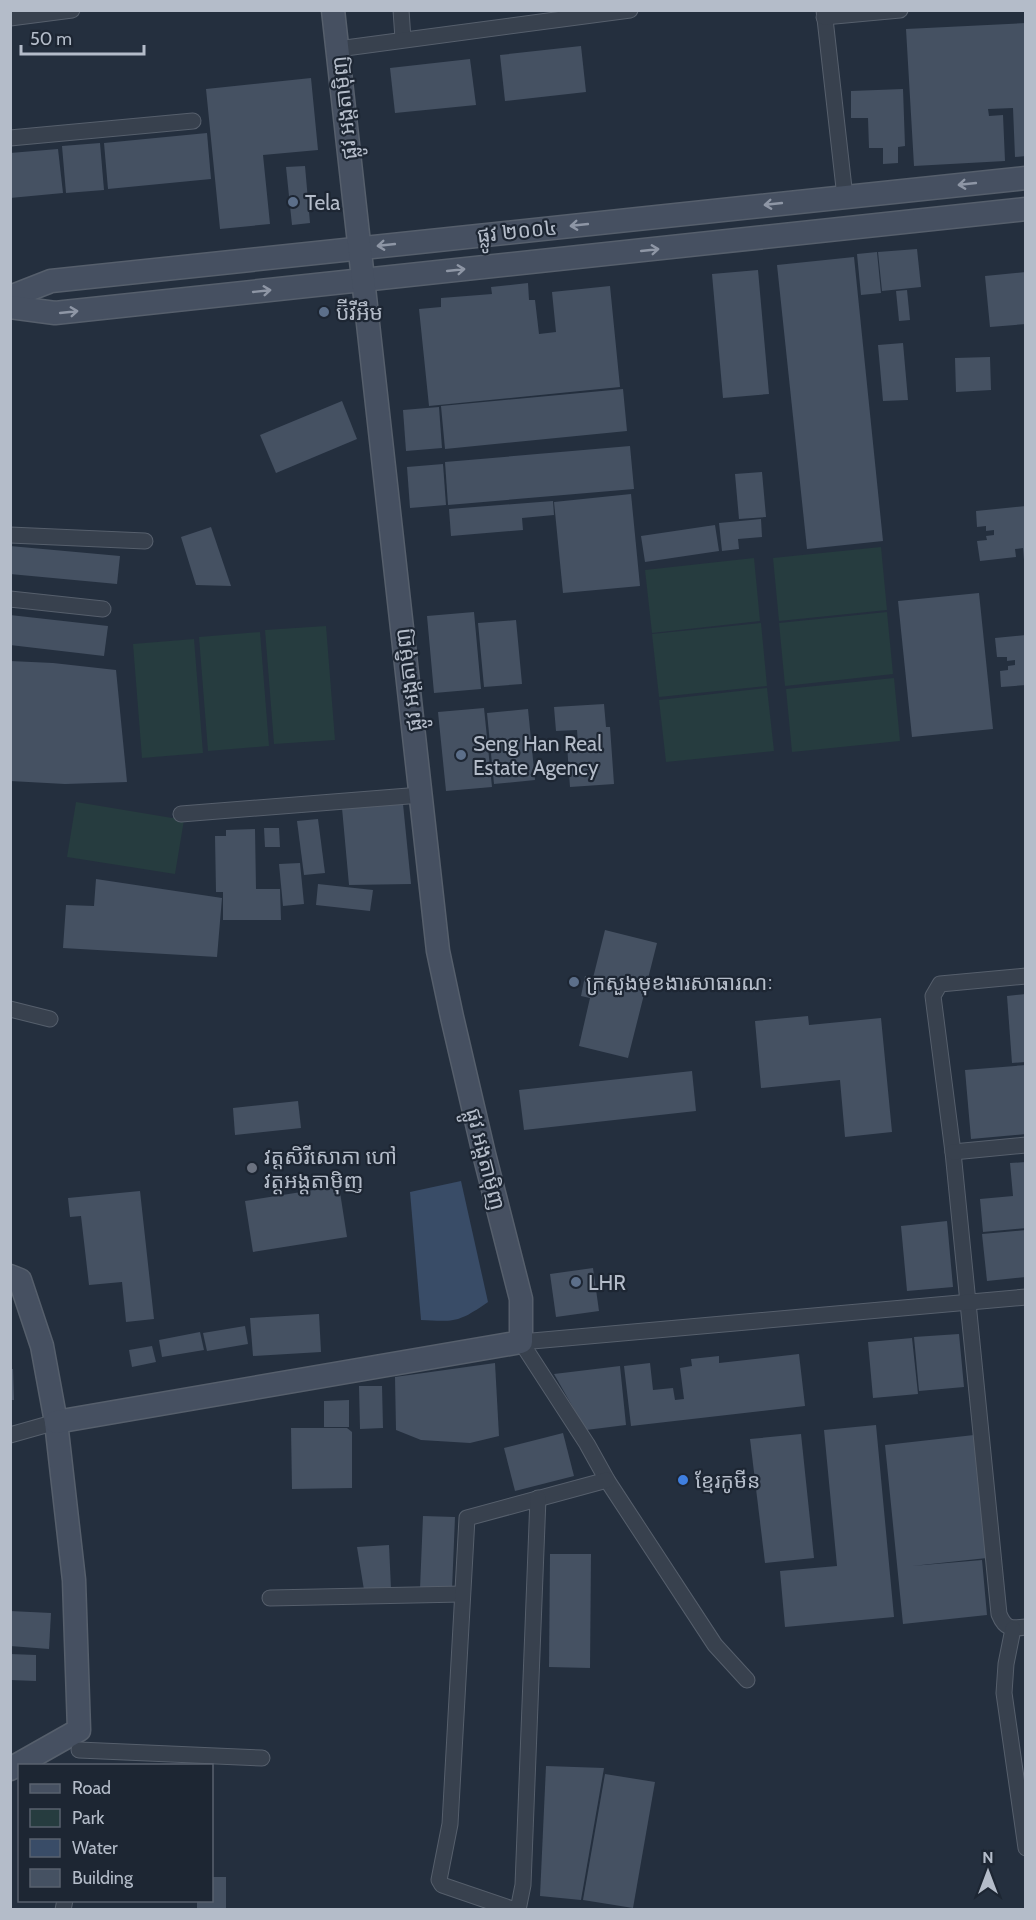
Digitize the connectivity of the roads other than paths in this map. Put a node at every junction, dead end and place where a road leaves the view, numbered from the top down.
1 (72, 10) edge
2 (333, 10) edge
3 (401, 10) edge
4 (630, 10) edge
5 (900, 10) edge
6 (824, 14) edge
7 (10, 18) edge
8 (403, 39) junction
9 (338, 49) junction
10 (193, 121) dead end
11 (10, 138) edge
12 (1026, 178) edge
13 (845, 197) junction
14 (1026, 209) edge
15 (359, 248) junction
16 (363, 280) junction
17 (10, 297) edge
18 (10, 307) edge
19 (10, 535) edge
20 (145, 542) dead end
21 (10, 599) edge
22 (103, 609) dead end
23 (421, 795) junction
24 (181, 814) dead end
25 (1026, 976) edge
26 (10, 1010) edge
27 (50, 1020) dead end
28 (1026, 1145) edge
29 (953, 1152) junction
30 (10, 1276) edge
31 (1026, 1297) edge
32 (968, 1302) junction
33 (522, 1342) junction
34 (57, 1422) junction
35 (10, 1435) edge
36 (607, 1480) junction
37 (538, 1498) junction
38 (462, 1594) junction
39 (270, 1598) dead end
40 (1019, 1628) edge
41 (747, 1680) dead end
42 (79, 1740) junction
43 (262, 1758) dead end
44 (22, 1764) edge
45 (78, 1764) edge
46 (1026, 1848) edge
47 (516, 1910) edge

1 - 7 street
2 - 9 street, ផ្លូវ អង្តតាម៉ិញ
3 - 8 street
4 - 8 street
5 - 6 street
6 - 13 street
8 - 9 street
9 - 15 street, ផ្លូវ អង្តតាម៉ិញ
10 - 11 street
12 -> 13 street, ផ្លូវ ២០០៤
13 -> 15 street, ផ្លូវ ២០០៤
16 -> 14 street, ផ្លូវ ២០០៤
15 - 16 street, ផ្លូវ អង្តតាម៉ិញ
15 - 17 street, ផ្លូវ ២០០៤
18 -> 16 street, ផ្លូវ ២០០៤
16 - 23 street, ផ្លូវ អង្តតាម៉ិញ
19 - 20 street
21 - 22 street
23 - 24 street
23 - 33 street, ផ្លូវ អង្តតាម៉ិញ
25 - 29 street
26 - 27 street
28 - 29 street
29 - 32 street
30 - 34 street
31 - 32 street
32 - 33 street
32 - 40 street
33 - 34 street
33 - 36 street
34 - 35 street
34 - 42 street
36 - 37 street
36 - 41 street
37 - 38 street
37 - 47 street
38 - 39 street
38 - 47 street
40 - 46 street
42 - 43 street
42 - 44 street
42 - 45 street

